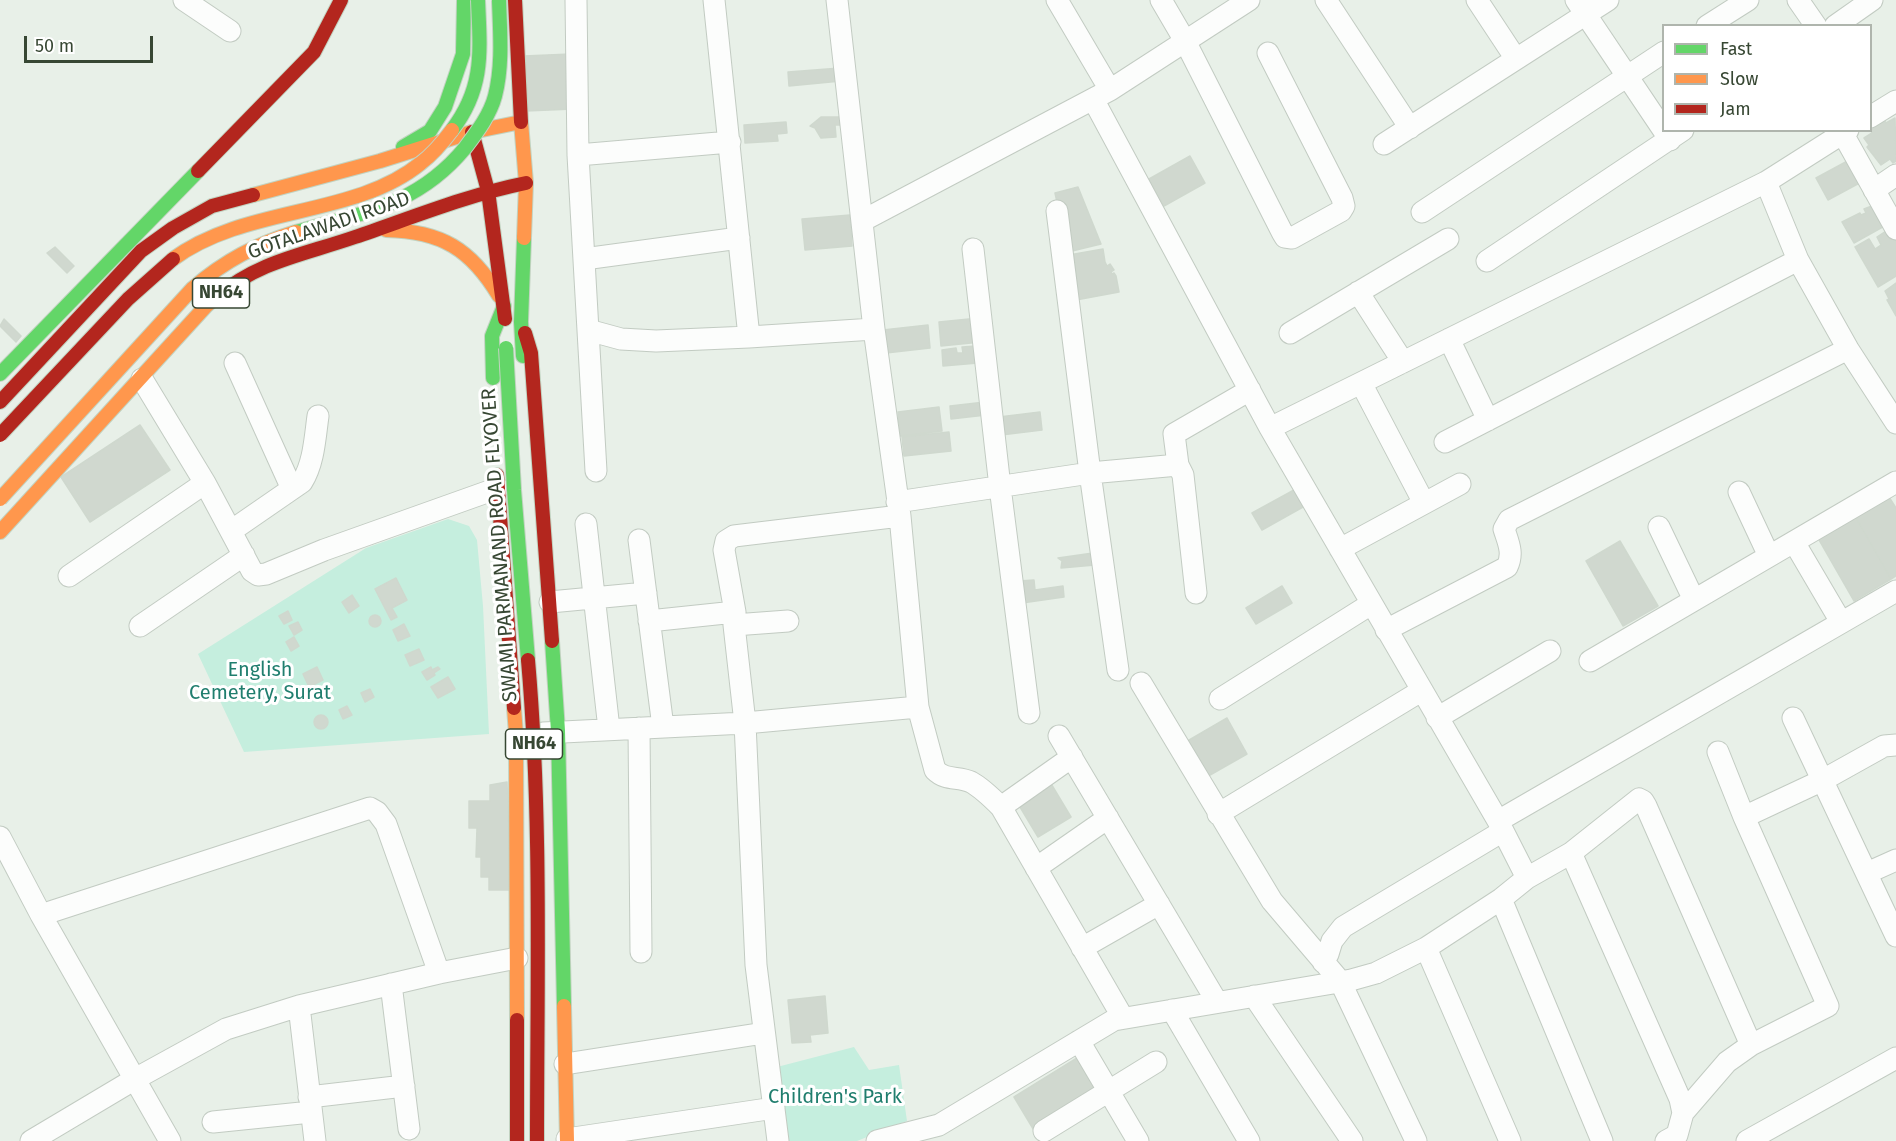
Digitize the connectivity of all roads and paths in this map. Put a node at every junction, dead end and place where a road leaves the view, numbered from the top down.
1 (184, 0) edge
2 (341, 0) edge
3 (464, 0) edge
4 (478, 0) edge
5 (499, 0) edge
6 (515, 0) edge
7 (576, 0) edge
8 (714, 0) edge
9 (837, 0) edge
10 (1057, 0) edge
11 (1161, 0) edge
12 (1249, 0) edge
13 (1326, 0) edge
14 (1478, 0) edge
15 (1608, 0) edge
16 (1748, 0) edge
17 (1798, 0) edge
18 (1872, 0) edge
19 (1581, 7) edge
20 (1710, 24) edge
21 (1815, 24) edge
22 (1839, 24) edge
23 (230, 31) dead end
24 (1185, 41) junction
25 (1268, 53) dead end
26 (1662, 53) edge
27 (1516, 59) junction
28 (1626, 75) junction
29 (1102, 94) junction
30 (1896, 101) edge
31 (1872, 116) edge
32 (1662, 118) edge
33 (521, 122) junction
34 (1410, 128) junction
35 (472, 132) junction
36 (1846, 132) edge
37 (1676, 135) edge
38 (730, 142) junction
39 (1384, 144) dead end
40 (578, 155) junction
41 (381, 161) junction
42 (1896, 175) edge
43 (1766, 182) junction
44 (525, 183) junction
45 (1874, 190) junction
46 (488, 191) junction
47 (1057, 211) dead end
48 (1422, 212) dead end
49 (862, 221) junction
50 (1896, 229) edge
51 (739, 238) junction
52 (1448, 239) dead end
53 (347, 240) junction
54 (973, 249) dead end
55 (584, 259) junction
56 (1487, 261) dead end
57 (1798, 261) junction
58 (1358, 292) junction
59 (504, 306) junction
60 (521, 322) junction
61 (874, 329) junction
62 (588, 330) junction
63 (1290, 333) dead end
64 (749, 337) junction
65 (1449, 339) junction
66 (1848, 350) junction
67 (1403, 362) junction
68 (235, 363) dead end
69 (0, 374) edge
70 (142, 379) junction
71 (1361, 382) junction
72 (1250, 390) junction
73 (494, 394) dead end
74 (0, 402) edge
75 (318, 416) dead end
76 (1488, 420) junction
77 (1896, 423) edge
78 (1270, 428) junction
79 (0, 435) edge
80 (1445, 442) dead end
81 (497, 464) dead end
82 (1178, 465) junction
83 (596, 471) dead end
84 (1090, 473) junction
85 (1896, 482) edge
86 (205, 483) junction
87 (1460, 484) dead end
88 (1000, 487) junction
89 (498, 488) junction
90 (292, 489) junction
91 (1739, 492) dead end
92 (0, 499) edge
93 (1424, 503) junction
94 (898, 509) junction
95 (585, 524) dead end
96 (1659, 527) dead end
97 (231, 531) junction
98 (0, 532) edge
99 (639, 540) dead end
100 (1794, 542) junction
101 (1340, 549) junction
102 (244, 555) junction
103 (1769, 556) junction
104 (69, 576) dead end
105 (1896, 591) edge
106 (646, 593) junction
107 (1196, 593) dead end
108 (594, 598) junction
109 (1694, 600) junction
110 (550, 602) junction
111 (1371, 604) junction
112 (734, 618) junction
113 (649, 621) junction
114 (788, 621) dead end
115 (1841, 622) junction
116 (140, 626) dead end
117 (1386, 630) junction
118 (1550, 651) dead end
119 (1590, 661) dead end
120 (1118, 670) dead end
121 (1141, 683) dead end
122 (1421, 691) junction
123 (1220, 699) dead end
124 (918, 707) junction
125 (1029, 713) dead end
126 (1437, 718) junction
127 (1793, 718) dead end
128 (745, 723) junction
129 (663, 727) junction
130 (639, 728) junction
131 (609, 729) junction
132 (558, 731) junction
133 (516, 735) junction
134 (1059, 736) dead end
135 (1896, 745) edge
136 (1719, 752) dead end
137 (1072, 757) junction
138 (1823, 780) junction
139 (1001, 807) junction
140 (1218, 814) junction
141 (1744, 817) junction
142 (1108, 818) junction
143 (1500, 826) junction
144 (0, 837) edge
145 (1571, 853) junction
146 (1896, 860) edge
147 (1036, 868) junction
148 (1867, 873) junction
149 (1527, 878) junction
150 (1501, 899) junction
151 (1159, 904) junction
152 (41, 915) junction
153 (1896, 936) edge
154 (1082, 948) junction
155 (1426, 948) junction
156 (640, 952) dead end
157 (516, 958) junction
158 (1323, 962) junction
159 (439, 973) junction
160 (1340, 981) junction
161 (391, 984) junction
162 (1254, 996) junction
163 (1217, 1002) junction
164 (299, 1006) junction
165 (1172, 1010) junction
166 (1123, 1018) junction
167 (764, 1033) junction
168 (1078, 1041) junction
169 (1751, 1045) junction
170 (1896, 1058) edge
171 (1156, 1062) dead end
172 (565, 1064) junction
173 (135, 1079) junction
174 (404, 1086) junction
175 (1108, 1090) junction
176 (310, 1104) junction
177 (774, 1108) junction
178 (1683, 1113) junction
179 (213, 1122) dead end
180 (410, 1128) dead end
181 (1044, 1131) dead end
182 (916, 1136) edge
183 (1674, 1139) edge
184 (561, 1140) edge
185 (1412, 1140) edge
186 (31, 1141) edge
187 (170, 1141) edge
188 (315, 1141) edge
189 (517, 1141) edge
190 (537, 1141) edge
191 (778, 1141) edge
192 (877, 1141) edge
193 (1138, 1141) edge
194 (1249, 1141) edge
195 (1352, 1141) edge
196 (1510, 1141) edge
197 (1602, 1141) edge
198 (1747, 1141) edge

1 - 23 street
2 - 69 main road
3 - 35 main road
3 - 41 main road
4 - 79 main road, bridge
5 - 92 main road, bridge
6 - 33 main road
7 - 40 street
8 - 38 street
9 - 49 street
10 - 29 street
11 - 24 street
12 - 24 street
13 - 34 street
14 - 27 street
15 - 19 street
16 - 20 street
17 - 21 street
18 - 22 street
19 - 27 street
19 - 28 street
24 - 25 street
24 - 29 street
26 - 28 street
27 - 34 street
28 - 32 street
28 - 48 street
29 - 49 street
29 - 72 street
30 - 31 street
33 - 35 main road
33 - 44 main road, NH64
34 - 39 street
35 - 41 main road
35 - 46 main road, NH64
36 - 43 street
36 - 45 street
37 - 56 street
38 - 40 street
38 - 51 street
40 - 55 street
41 - 74 main road
42 - 45 street
43 - 57 street
43 - 65 street
44 - 46 main road, GOTALAWADI ROAD / NH64
44 - 60 main road, NH64
45 - 50 street
46 - 53 main road, GOTALAWADI ROAD / NH64
46 - 59 main road, NH64
47 - 84 street
49 - 61 street
51 - 55 street
51 - 64 street
52 - 58 street
53 - 59 main road
53 - 70 main road, GOTALAWADI ROAD / NH64
54 - 88 street
55 - 62 street
57 - 66 street
57 - 76 street
58 - 63 street
58 - 67 street
59 - 73 main road
59 - 190 main road, SWAMI PARMANAND ROAD FLYOVER / NH64, bridge
60 - 110 main road
60 - 184 main road, SWAMI PARMANAND ROAD FLYOVER / NH64
61 - 64 street
61 - 94 street
62 - 64 street
62 - 83 street
65 - 67 street
65 - 76 street
66 - 77 street
66 - 117 street
67 - 71 street
68 - 90 street
70 - 86 street
70 - 98 main road, GOTALAWADI ROAD / NH64
71 - 78 street
71 - 93 street
72 - 78 street
72 - 82 street
75 - 90 street
76 - 80 street
78 - 101 street
81 - 89 main road
82 - 84 street
82 - 107 street
84 - 88 street
84 - 120 street
85 - 100 street
86 - 97 street
86 - 104 street
87 - 93 street
88 - 94 street
88 - 125 street
89 - 102 street
89 - 133 main road
90 - 97 street
91 - 103 street
93 - 101 street
94 - 112 street
94 - 124 street
95 - 108 street
96 - 109 street
97 - 102 street
99 - 106 street
100 - 103 street
100 - 115 street
101 - 111 street
102 - 116 street
103 - 109 street
105 - 115 street
106 - 108 street
106 - 113 street
108 - 110 street
108 - 131 street
109 - 119 street
110 - 132 main road
111 - 117 street
111 - 123 street
112 - 113 street
112 - 114 street
112 - 128 street
113 - 129 street
115 - 143 street
117 - 122 street
118 - 126 street
121 - 140 street
122 - 126 street
122 - 140 street
124 - 128 street
124 - 139 street
126 - 143 street
127 - 138 street
128 - 129 street
128 - 167 street
129 - 130 street
130 - 131 street
130 - 156 street
131 - 132 street
132 - 133 street
132 - 172 main road
133 - 157 main road
134 - 137 street
135 - 138 street
136 - 141 street
137 - 139 street
137 - 142 street
138 - 141 street
138 - 148 street
139 - 147 street
140 - 158 street
141 - 169 street
142 - 147 street
142 - 151 street
143 - 149 street
143 - 158 street
144 - 152 street
145 - 149 street
145 - 169 street
145 - 178 street
146 - 148 street
147 - 154 street
148 - 153 street
149 - 150 street
150 - 155 street
150 - 197 street
151 - 154 street
151 - 163 street
152 - 159 street
152 - 173 street
154 - 166 street
155 - 160 street
155 - 196 street
157 - 159 street
157 - 189 main road
158 - 160 street
159 - 161 street
160 - 162 street
160 - 185 street
161 - 164 street
161 - 174 street
162 - 163 street
162 - 195 street
163 - 165 street
164 - 173 street
164 - 176 street
165 - 166 street
165 - 194 street
166 - 168 street
167 - 172 street
167 - 177 street
168 - 175 street
168 - 182 street
169 - 178 street
170 - 198 street
171 - 175 street
172 - 184 main road
173 - 186 street
173 - 187 street
174 - 176 street
174 - 180 street
175 - 181 street
175 - 193 street
176 - 179 street
176 - 188 street
177 - 184 street
177 - 191 street
178 - 183 street
182 - 192 street

